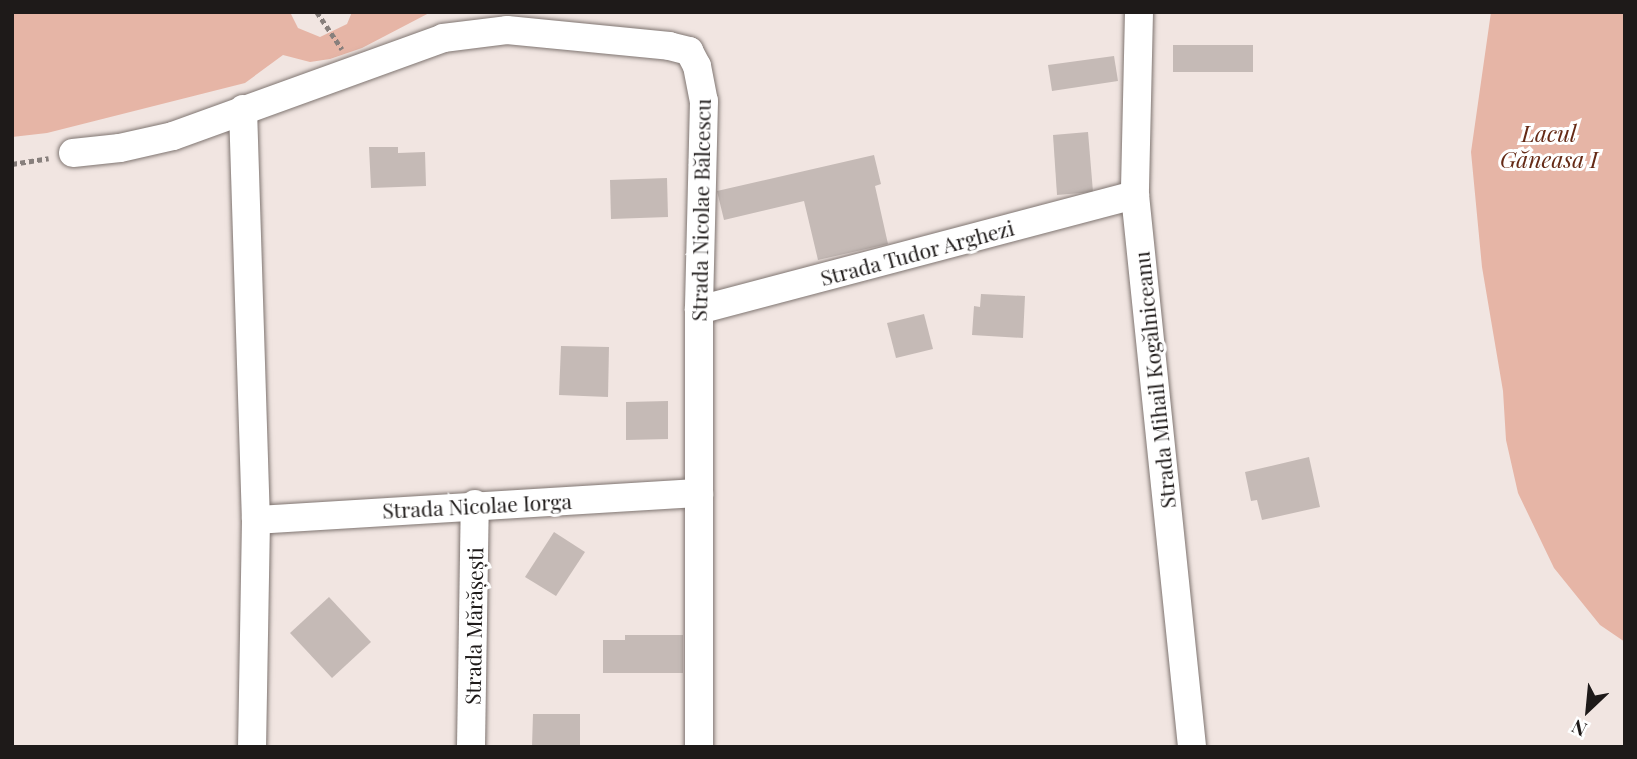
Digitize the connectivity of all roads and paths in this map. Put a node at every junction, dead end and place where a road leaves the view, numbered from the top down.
1 (317, 12) edge
2 (1139, 12) edge
3 (349, 58) dead end
4 (243, 109) junction
5 (74, 153) joint
6 (12, 164) edge
7 (1135, 195) junction
8 (699, 310) junction
9 (699, 493) junction
10 (475, 504) junction
11 (256, 520) junction
12 (252, 747) edge
13 (471, 747) edge
14 (699, 747) edge
15 (1192, 747) edge

1 - 3 path
2 - 7 street, Strada Mihail Kogălniceanu
4 - 5 street
4 - 8 street, Strada Nicolae Bălcescu
4 - 11 street
5 - 6 path
7 - 8 street, Strada Tudor Arghezi
7 - 15 street, Strada Mihail Kogălniceanu
8 - 9 street, Strada Nicolae Bălcescu
9 - 10 street, Strada Nicolae Iorga
9 - 14 street, Strada Nicolae Bălcescu
10 - 11 street, Strada Nicolae Iorga
10 - 13 street, Strada Mărășești
11 - 12 street

